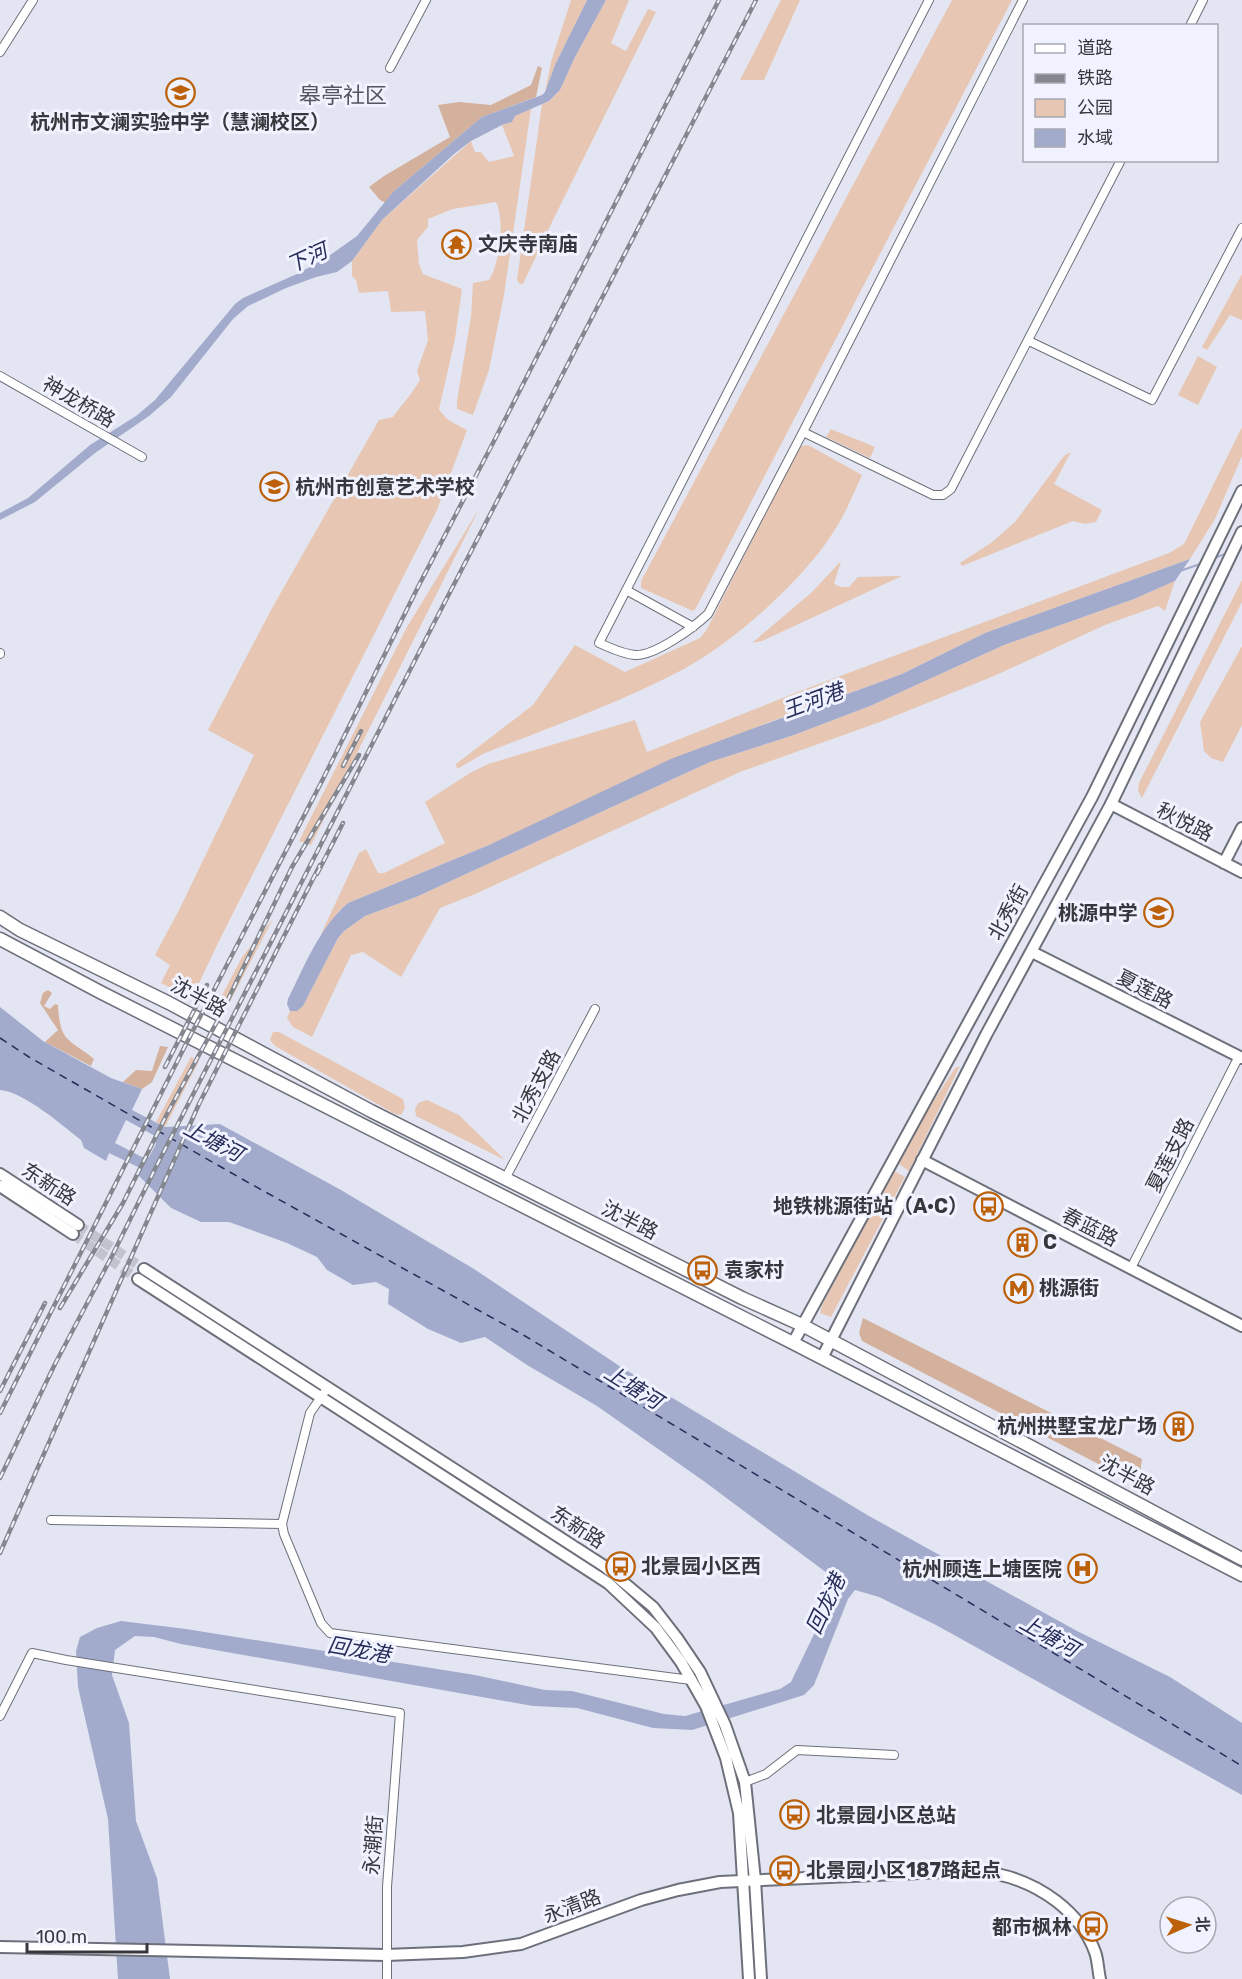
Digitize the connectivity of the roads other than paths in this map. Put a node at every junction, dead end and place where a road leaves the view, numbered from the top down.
1 (33, 0) edge
2 (426, 0) edge
3 (929, 0) edge
4 (1023, 0) edge
5 (1203, 0) edge
6 (1191, 24) edge
7 (0, 52) edge
8 (390, 68) dead end
9 (1120, 162) edge
10 (1242, 228) edge
11 (1240, 238) edge
12 (1029, 341) junction
13 (0, 375) edge
14 (803, 432) junction
15 (142, 457) dead end
16 (1242, 491) edge
17 (1241, 535) edge
18 (626, 590) junction
19 (693, 627) junction
20 (1111, 804) junction
21 (1242, 828) edge
22 (1224, 863) junction
23 (1242, 872) edge
24 (0, 917) edge
25 (0, 939) edge
26 (1032, 952) junction
27 (595, 1010) dead end
28 (1240, 1057) edge
29 (922, 1160) junction
30 (0, 1174) edge
31 (505, 1179) junction
32 (0, 1186) edge
33 (1131, 1268) junction
34 (141, 1274) tunnel mouth
35 (802, 1325) junction
36 (1242, 1326) edge
37 (830, 1342) junction
38 (793, 1343) junction
39 (822, 1358) junction
40 (325, 1392) junction
41 (51, 1520) dead end
42 (282, 1524) junction
43 (1242, 1559) edge
44 (1242, 1575) edge
45 (691, 1680) junction
46 (710, 1704) junction
47 (0, 1716) edge
48 (720, 1726) junction
49 (894, 1755) dead end
50 (745, 1782) junction
51 (750, 1880) junction
52 (0, 1947) edge
53 (386, 1955) junction
54 (387, 1979) edge
55 (749, 1979) edge
56 (761, 1979) edge
57 (1100, 1979) edge

1 - 7 street
2 - 8 street
3 - 18 street
4 - 14 street
5 - 6 street
9 - 12 street
10 - 11 street
11 - 12 street
12 - 14 street
13 - 15 street, 神龙桥路
14 - 19 street
16 - 35 main road, 北秀街
17 - 20 main road, 北秀街
18 - 19 street
18 - 19 street
20 - 22 main road, 秋悦路
20 - 26 main road, 北秀街
21 - 22 main road
22 - 23 main road, 秋悦路
24 - 31 main road, 沈半路
25 - 38 main road, 沈半路
26 - 28 main road, 夏莲路
26 - 29 main road, 北秀街
27 - 31 street, 北秀支路
28 - 33 street, 夏莲支路
29 - 33 main road, 春蓝路
29 - 37 main road, 北秀街
30 - 32 main road, 东新路
31 - 35 main road, 沈半路
33 - 36 main road, 春蓝路
34 - 40 main road, 东新路
35 - 37 main road, 沈半路
35 - 38 main road, 北秀街
37 - 39 main road, 北秀街
37 - 43 main road, 沈半路
38 - 39 main road, 沈半路
39 - 44 main road, 沈半路
40 - 42 street
40 - 45 main road, 东新路
40 - 46 main road, 东新路
41 - 42 street
42 - 45 street
45 - 46 main road, 东新路
46 - 48 main road, 东新路
47 - 53 street, 永潮街
48 - 50 main road, 东新路
48 - 51 main road, 东新路
49 - 50 street
50 - 51 main road, 东新路
51 - 53 main road, 永清路
51 - 55 main road, 东新路
51 - 56 main road, 东新路
51 - 57 main road, 永清路
52 - 53 main road, 永清路
53 - 54 street, 永潮街

